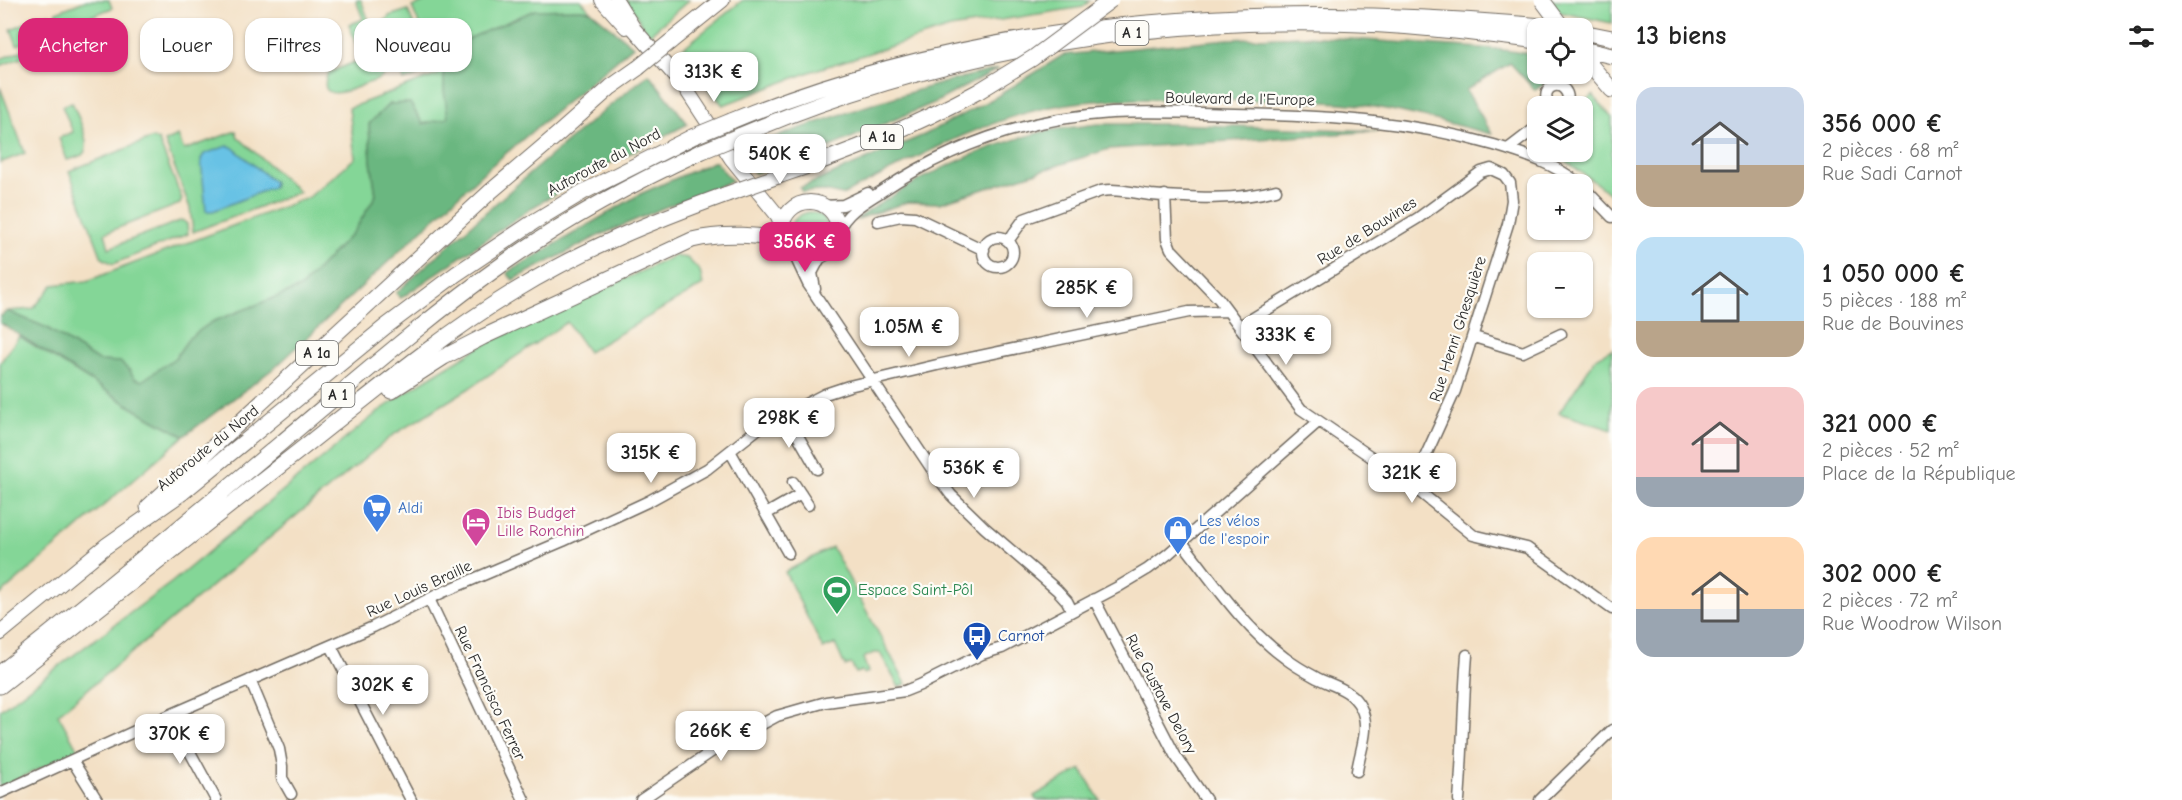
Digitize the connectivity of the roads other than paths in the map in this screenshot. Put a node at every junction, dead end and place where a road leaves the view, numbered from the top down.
1 (602, 0) edge
2 (616, 0) edge
3 (704, 0) edge
4 (722, 0) edge
5 (1111, 0) edge
6 (1542, 0) edge
7 (1556, 18) edge
8 (1527, 23) edge
9 (1593, 34) edge
10 (1612, 38) edge
11 (667, 39) junction
12 (1527, 40) edge
13 (644, 42) junction
14 (1593, 52) edge
15 (1612, 56) edge
16 (1593, 68) edge
17 (1612, 90) edge
18 (1546, 96) edge
19 (1568, 96) edge
20 (1527, 134) edge
21 (1508, 149) junction
22 (1564, 174) edge
23 (1508, 178) joint
24 (899, 180) junction
25 (755, 188) junction
26 (1276, 190) dead end
27 (1165, 195) junction
28 (1593, 197) edge
29 (800, 204) junction
30 (825, 206) junction
31 (1612, 217) edge
32 (878, 221) dead end
33 (782, 227) junction
34 (838, 231) junction
35 (1008, 241) junction
36 (791, 250) junction
37 (984, 250) junction
38 (821, 256) junction
39 (817, 295) junction
40 (1228, 310) junction
41 (1240, 326) junction
42 (1562, 334) dead end
43 (1474, 337) junction
44 (873, 380) junction
45 (786, 415) junction
46 (1318, 422) junction
47 (730, 451) junction
48 (817, 469) dead end
49 (275, 471) junction
50 (793, 482) dead end
51 (1410, 484) junction
52 (801, 494) junction
53 (808, 505) dead end
54 (766, 514) junction
55 (1182, 542) junction
56 (106, 546) junction
57 (788, 552) dead end
58 (429, 599) junction
59 (1094, 599) junction
60 (1612, 609) edge
61 (1072, 611) junction
62 (0, 633) edge
63 (331, 646) junction
64 (1467, 655) dead end
65 (0, 673) edge
66 (250, 680) junction
67 (0, 686) edge
68 (170, 715) junction
69 (1612, 731) edge
70 (72, 760) junction
71 (1357, 771) dead end
72 (0, 793) edge
73 (291, 794) dead end
74 (97, 800) edge
75 (216, 800) edge
76 (411, 800) edge
77 (524, 800) edge
78 (641, 800) edge
79 (1206, 800) edge
80 (1459, 800) edge
81 (1540, 800) edge

1 - 13 main road
2 - 13 main road
3 - 11 highway
4 - 11 highway, A 1a
5 - 49 highway, A 1a, bridge
6 - 7 highway, bridge
8 - 56 highway, Autoroute du Nord / A 1, bridge
9 - 10 highway
11 - 56 highway, A 1a, bridge
12 - 65 highway, Autoroute du Nord / A 1, bridge
13 - 25 main road
14 - 15 highway
16 - 17 highway
18 - 19 street
20 - 21 street
21 - 22 street, Boulevard de l'Europe
21 - 24 street, Boulevard de l'Europe
23 - 41 street, Rue de Bouvines
23 - 43 street, Rue Henri Ghesquière
24 - 30 street, Boulevard de l'Europe
24 - 34 street, Boulevard de l'Europe
25 - 29 main road
25 - 33 main road
26 - 27 street
27 - 35 street
27 - 40 street
28 - 31 street, Boulevard de l'Europe
29 - 30 main road
29 - 33 main road
30 - 34 main road
32 - 37 street
33 - 36 main road
34 - 38 main road
35 - 37 street
35 - 37 street
36 - 38 main road
36 - 39 street
36 - 49 highway
38 - 39 street
39 - 44 street
40 - 41 street
40 - 44 street
41 - 46 street
42 - 43 street
43 - 51 street, Rue Henri Ghesquière
44 - 45 street, Rue Louis Braille
44 - 61 street
45 - 47 street, Rue Louis Braille
45 - 48 street
46 - 51 street
46 - 55 street
47 - 54 street
47 - 58 street, Rue Louis Braille
49 - 67 highway, A 1a
50 - 52 street
51 - 60 street
52 - 53 street
52 - 54 street
54 - 57 street
55 - 59 street
55 - 71 street
56 - 62 highway, Autoroute du Nord / A 1
58 - 63 street, Rue Louis Braille
58 - 77 street, Rue Francisco Ferrer
59 - 61 street
59 - 79 street, Rue Gustave Delory
61 - 78 street
63 - 66 street, Rue Louis Braille
63 - 76 street
64 - 80 street
66 - 68 street, Rue Louis Braille
66 - 73 street
68 - 70 street, Rue Louis Braille
68 - 75 street
69 - 81 street
70 - 72 street, Rue Louis Braille
70 - 74 street

